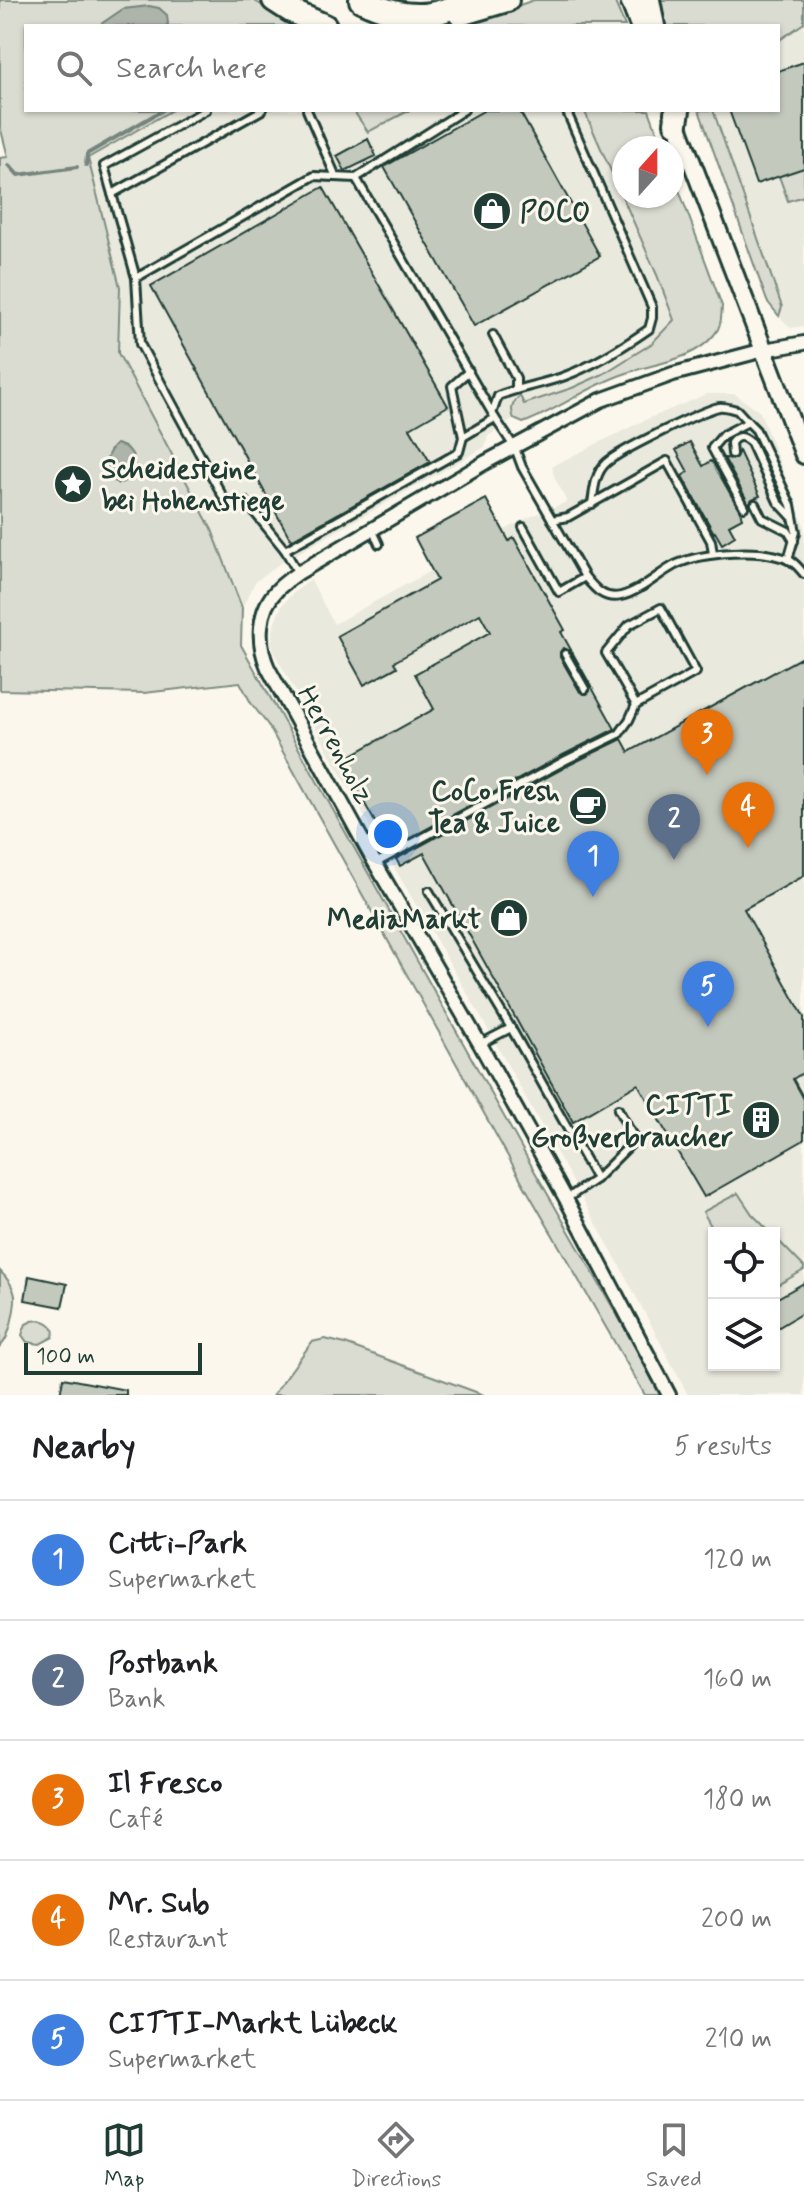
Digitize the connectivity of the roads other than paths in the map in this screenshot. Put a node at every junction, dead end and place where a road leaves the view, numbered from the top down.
1 (274, 0) edge
2 (361, 0) edge
3 (473, 0) edge
4 (507, 0) edge
5 (629, 0) edge
6 (648, 0) edge
7 (320, 24) edge
8 (428, 24) edge
9 (638, 24) edge
10 (653, 24) edge
11 (202, 112) edge
12 (258, 112) edge
13 (308, 112) edge
14 (461, 112) edge
15 (567, 112) edge
16 (675, 114) edge
17 (336, 177) junction
18 (356, 178) junction
19 (112, 194) junction
20 (136, 278) junction
21 (493, 335) dead end
22 (804, 343) edge
23 (764, 350) junction
24 (469, 371) junction
25 (516, 388) junction
26 (494, 415) junction
27 (748, 422) junction
28 (463, 437) junction
29 (515, 448) junction
30 (732, 454) dead end
31 (804, 455) edge
32 (592, 504) junction
33 (755, 504) dead end
34 (744, 507) dead end
35 (794, 519) junction
36 (552, 520) junction
37 (523, 527) dead end
38 (372, 529) junction
39 (794, 542) junction
40 (379, 544) dead end
41 (285, 550) junction
42 (713, 554) junction
43 (788, 560) junction
44 (298, 573) junction
45 (804, 574) edge
46 (585, 577) junction
47 (565, 654) dead end
48 (585, 689) dead end
49 (636, 705) junction
50 (376, 863) junction
51 (429, 891) dead end
52 (511, 1028) junction
53 (480, 1044) junction
54 (618, 1109) dead end
55 (596, 1179) junction
56 (566, 1199) junction
57 (669, 1395) edge

1 - 7 highway
2 - 3 highway
4 - 8 highway
5 - 9 main road
6 - 10 highway
11 - 19 lane
12 - 19 lane
13 - 17 lane
14 - 18 lane
15 - 25 lane
16 - 23 main road
17 - 18 lane
17 - 20 lane
18 - 24 lane
19 - 20 lane
20 - 41 lane
21 - 25 lane
22 - 23 street, Herrenholz
23 - 29 street, Herrenholz
23 - 31 main road
24 - 26 lane
24 - 28 lane
25 - 26 lane
26 - 28 lane
26 - 29 lane
27 - 32 lane
27 - 34 lane
27 - 35 lane
28 - 41 lane
29 - 36 lane
29 - 38 street, Herrenholz
30 - 35 lane
32 - 36 lane
32 - 42 lane
33 - 39 lane
35 - 39 lane
36 - 46 lane
37 - 46 lane
38 - 40 lane
38 - 44 street, Herrenholz
39 - 43 lane
41 - 44 lane
42 - 43 lane
42 - 46 lane
43 - 45 lane
44 - 50 street, Herrenholz
47 - 48 lane
49 - 49 lane
49 - 50 lane
50 - 53 street, Herrenholz
51 - 52 lane
52 - 53 lane
52 - 55 lane
53 - 56 street, Herrenholz
54 - 55 lane
55 - 56 lane
56 - 57 street, Herrenholz

